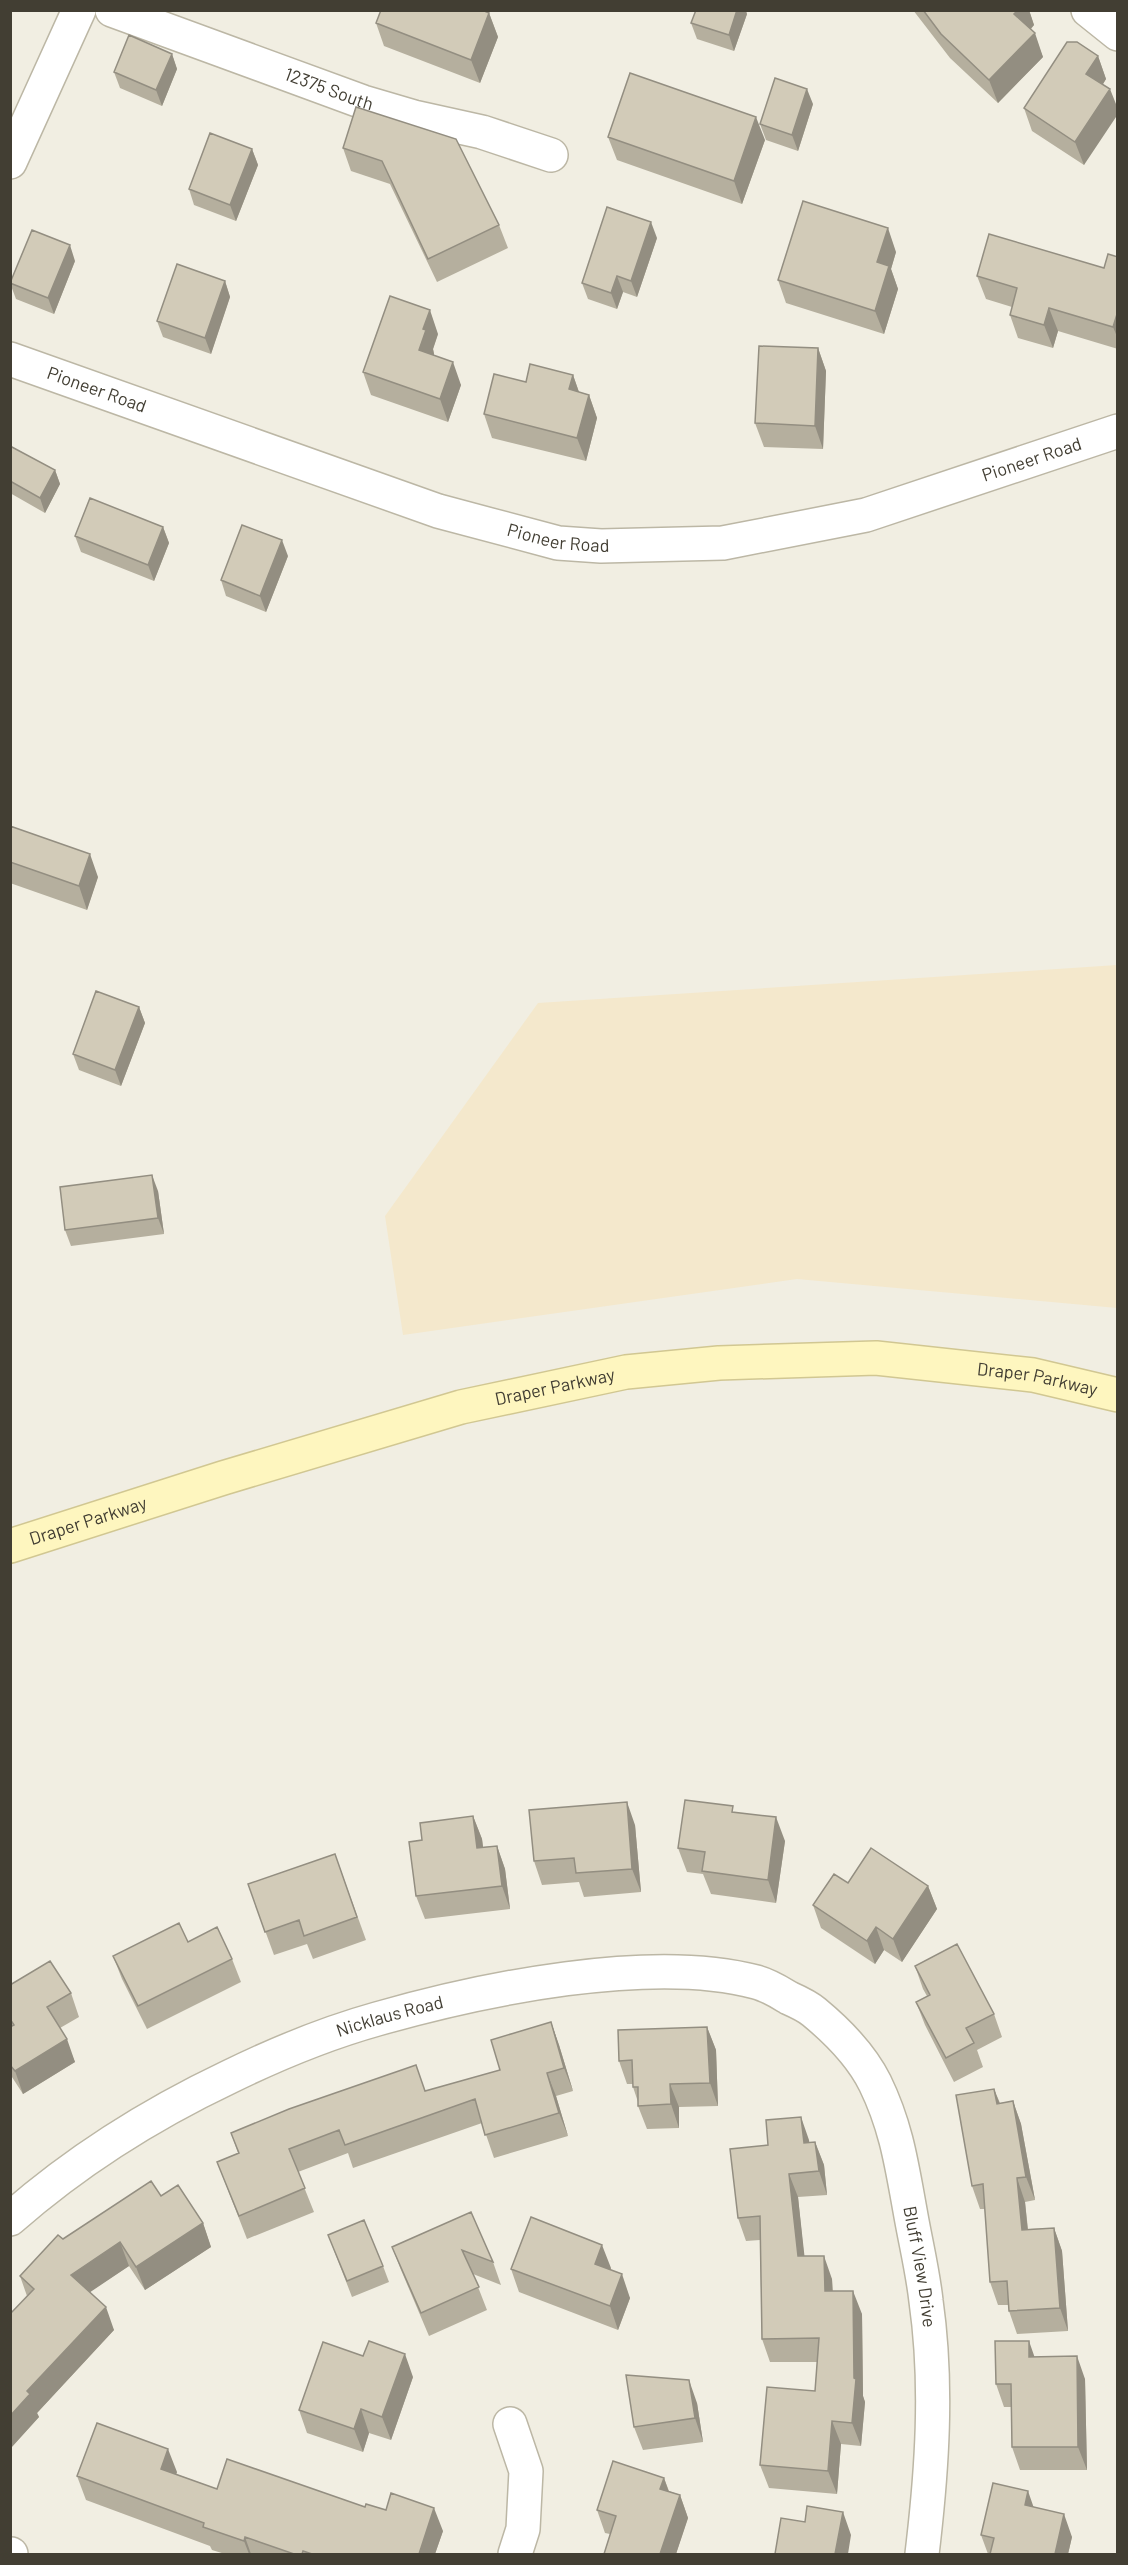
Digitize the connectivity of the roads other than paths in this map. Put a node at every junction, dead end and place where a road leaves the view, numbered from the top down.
1 (79, 10) edge
2 (112, 10) edge
3 (1088, 10) edge
4 (1118, 34) edge
5 (551, 155) dead end
6 (10, 162) edge
7 (10, 359) edge
8 (1118, 431) edge
9 (1118, 1395) edge
10 (10, 1546) edge
11 (811, 2009) joint
12 (10, 2219) edge
13 (510, 2424) dead end
14 (515, 2554) edge
15 (922, 2554) edge

1 - 6 street
2 - 5 street, 12375 South
3 - 4 street
7 - 8 street, Pioneer Road
9 - 10 main road, Draper Parkway
11 - 12 street, Nicklaus Road
11 - 15 street, Bluff View Drive
13 - 14 street

